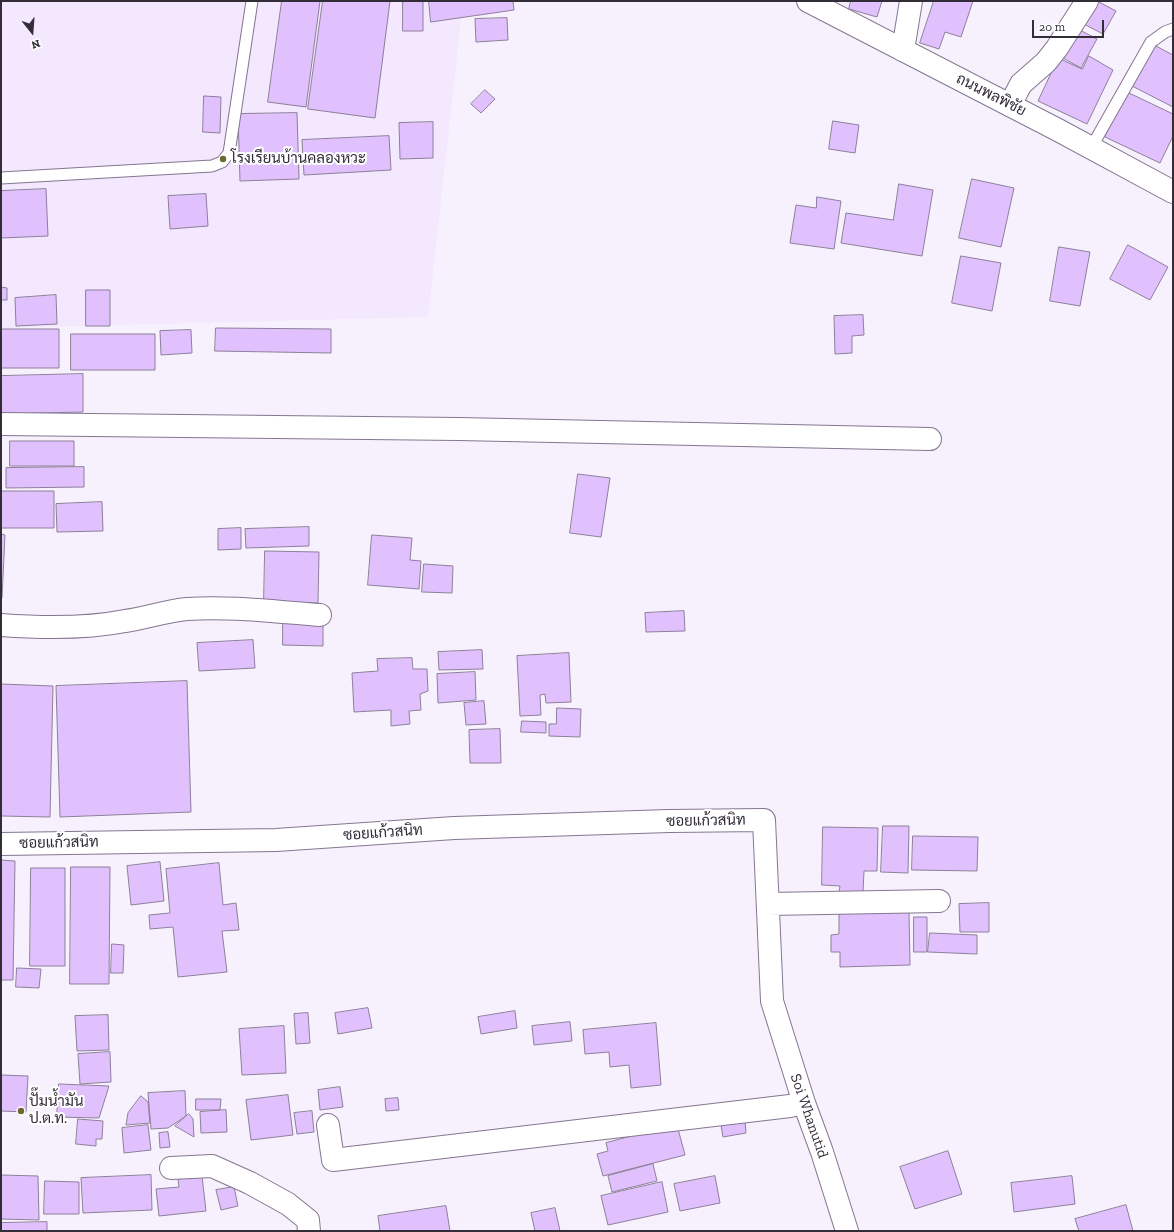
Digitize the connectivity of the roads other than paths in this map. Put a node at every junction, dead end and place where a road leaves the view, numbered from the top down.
1 (252, 1) edge
2 (808, 1) edge
3 (911, 1) edge
4 (1088, 1) edge
5 (1173, 29) edge
6 (903, 50) junction
7 (1010, 105) junction
8 (1091, 148) junction
9 (1, 178) edge
10 (1173, 192) edge
11 (1, 424) edge
12 (930, 439) dead end
13 (320, 615) dead end
14 (1, 625) edge
15 (764, 820) joint
16 (1, 844) edge
17 (939, 901) dead end
18 (768, 904) junction
19 (804, 1103) junction
20 (328, 1125) dead end
21 (171, 1168) dead end
22 (309, 1231) edge
23 (847, 1231) edge

1 - 9 lane
2 - 6 street, ถนนพลพิชัย
3 - 6 street
4 - 7 street
5 - 8 lane
6 - 7 street, ถนนพลพิชัย
7 - 8 street, ถนนพลพิชัย
8 - 10 street, ถนนพลพิชัย
11 - 12 street
13 - 14 street
15 - 16 street, ซอยแก้วสนิท
15 - 18 street, Soi Whanutid
17 - 18 street
18 - 19 street, Soi Whanutid
19 - 20 street
19 - 23 street, Soi Whanutid
21 - 22 street

